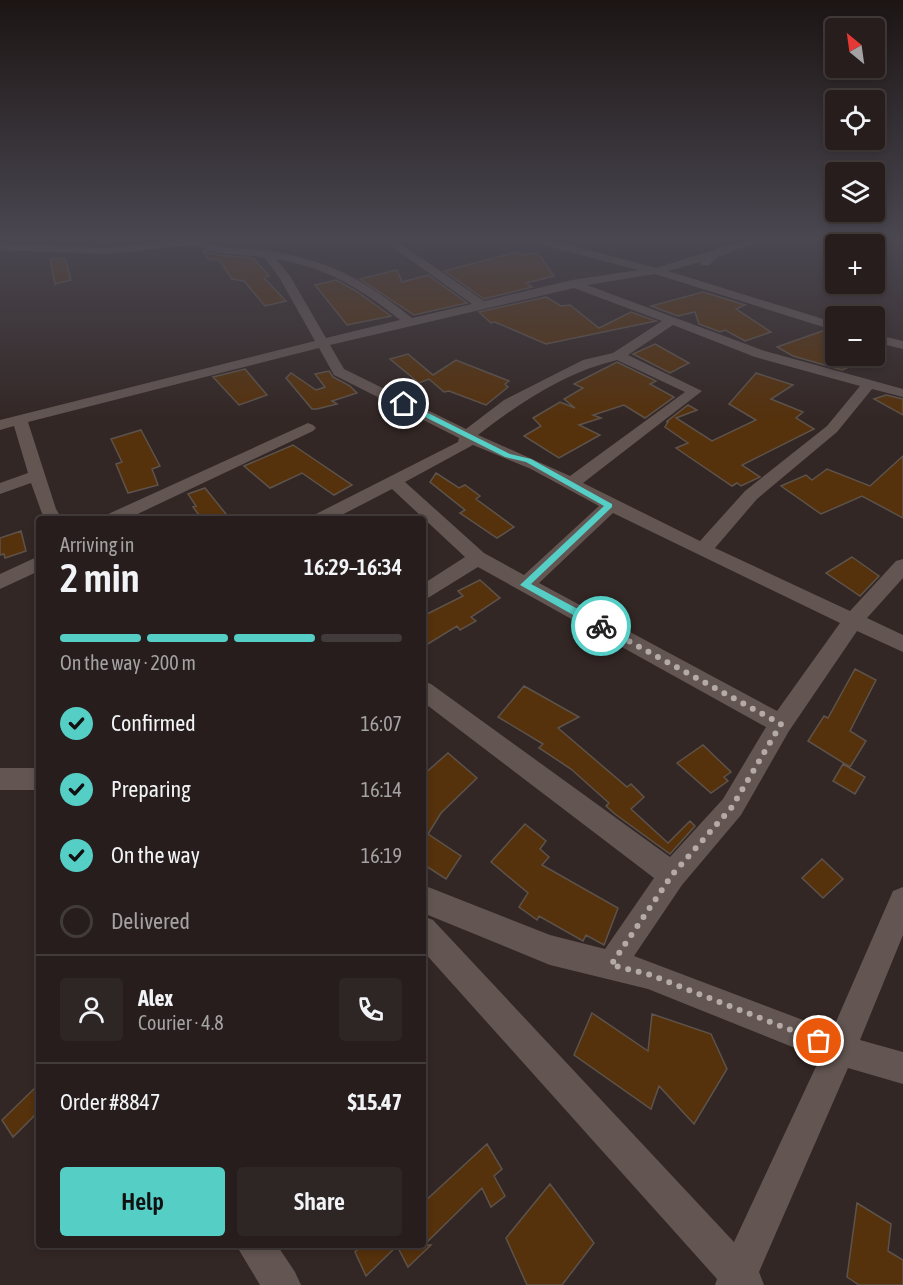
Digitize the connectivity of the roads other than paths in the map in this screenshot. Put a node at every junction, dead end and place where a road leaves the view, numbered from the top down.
1 (297, 300) edge
2 (382, 300) edge
3 (474, 300) edge
4 (503, 300) edge
5 (615, 300) edge
6 (751, 300) edge
7 (481, 305) junction
8 (671, 321) junction
9 (410, 322) junction
10 (825, 323) edge
11 (885, 341) edge
12 (320, 344) junction
13 (903, 345) edge
14 (618, 356) junction
15 (870, 383) junction
16 (903, 393) edge
17 (7, 422) edge
18 (308, 428) dead end
19 (468, 435) junction
20 (37, 475) junction
21 (394, 481) junction
22 (570, 484) junction
23 (0, 489) edge
24 (610, 506) junction
25 (52, 516) edge
26 (118, 516) edge
27 (326, 516) edge
28 (702, 550) junction
29 (477, 558) junction
30 (36, 564) edge
31 (903, 566) edge
32 (0, 582) edge
33 (525, 585) junction
34 (426, 592) edge
35 (853, 621) junction
36 (903, 644) edge
37 (426, 692) edge
38 (781, 724) junction
39 (0, 779) edge
40 (36, 779) edge
41 (672, 875) junction
42 (426, 900) edge
43 (903, 901) edge
44 (426, 933) edge
45 (611, 965) junction
46 (840, 1050) junction
47 (903, 1068) edge
48 (257, 1248) edge
49 (739, 1282) edge
50 (282, 1285) edge

1 - 12 street
2 - 9 street
3 - 7 street
4 - 7 street
5 - 8 street
6 - 10 street
7 - 9 street
8 - 14 street
8 - 15 street
9 - 12 street
11 - 13 street
12 - 17 street
12 - 19 street
14 - 19 street
14 - 22 street
15 - 16 street
15 - 28 street
17 - 20 street
18 - 26 street
19 - 21 street
19 - 22 street
20 - 23 street
20 - 25 street
21 - 27 street
21 - 29 street
22 - 24 street
24 - 28 street
24 - 33 street
28 - 35 street
29 - 33 street
29 - 34 street
30 - 32 street
31 - 35 street
33 - 38 street
35 - 36 street
35 - 38 street
37 - 41 street
38 - 41 street
39 - 40 street
41 - 45 street
42 - 45 street
43 - 46 street
44 - 49 street
45 - 46 street
46 - 47 street
46 - 49 street
48 - 50 street

